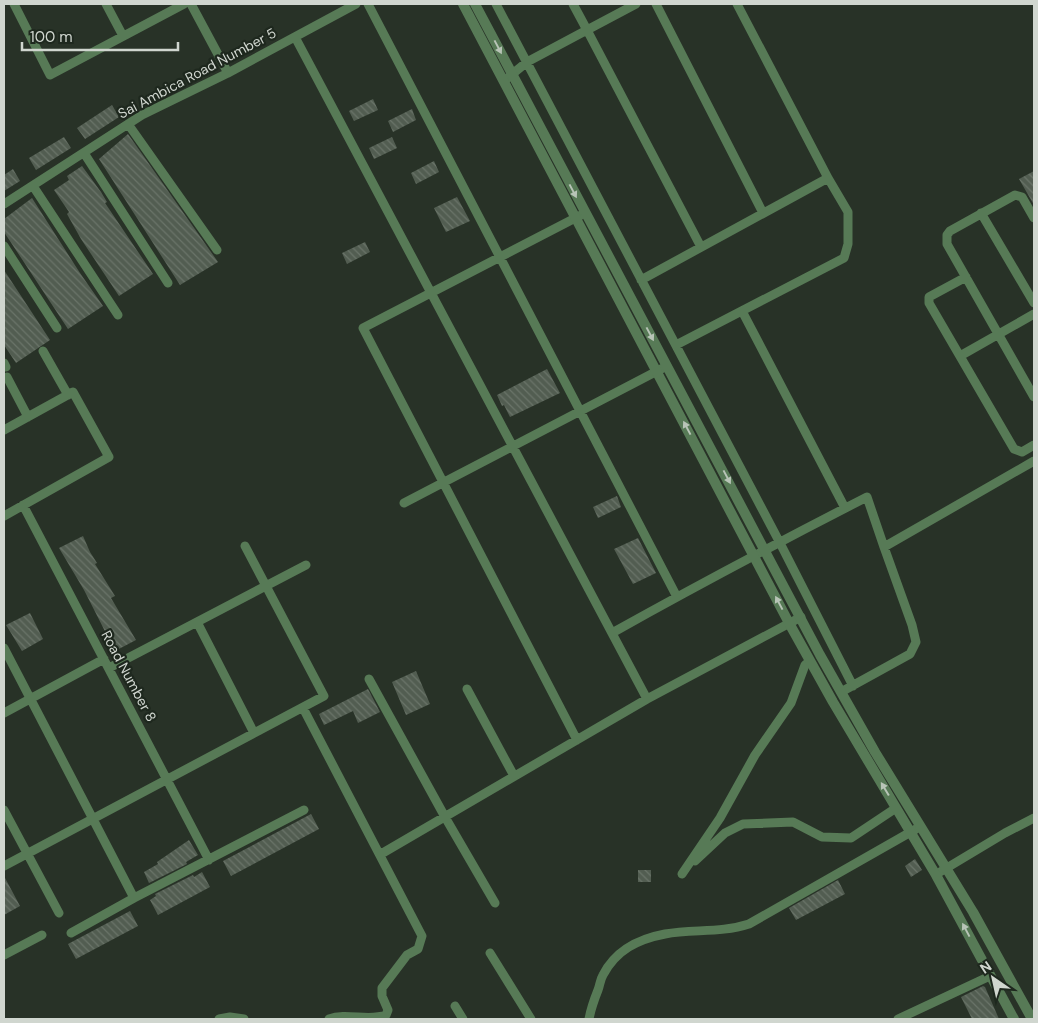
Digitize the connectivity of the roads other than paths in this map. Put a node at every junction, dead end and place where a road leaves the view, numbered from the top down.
1 (14, 4) edge
2 (106, 4) edge
3 (184, 4) edge
4 (192, 4) edge
5 (356, 4) edge
6 (368, 4) edge
7 (463, 4) edge
8 (475, 4) edge
9 (496, 4) edge
10 (573, 4) edge
11 (636, 4) edge
12 (656, 4) edge
13 (737, 4) edge
14 (587, 30) junction
15 (123, 36) junction
16 (295, 37) junction
17 (527, 62) junction
18 (228, 72) junction
19 (508, 77) junction
20 (128, 124) junction
21 (84, 153) junction
22 (828, 178) junction
23 (33, 186) junction
24 (4, 204) edge
25 (585, 213) junction
26 (763, 213) junction
27 (981, 213) junction
28 (575, 218) junction
29 (1034, 218) edge
30 (4, 246) edge
31 (701, 247) junction
32 (217, 250) dead end
33 (499, 256) junction
34 (966, 277) junction
35 (641, 280) junction
36 (168, 283) dead end
37 (430, 292) junction
38 (1034, 303) edge
39 (742, 311) junction
40 (1034, 314) edge
41 (118, 315) dead end
42 (57, 328) dead end
43 (999, 335) junction
44 (676, 345) junction
45 (43, 351) dead end
46 (960, 356) junction
47 (667, 366) junction
48 (657, 371) junction
49 (7, 377) dead end
50 (70, 394) junction
51 (1034, 398) edge
52 (580, 412) junction
53 (28, 416) junction
54 (4, 430) edge
55 (1034, 445) edge
56 (513, 447) junction
57 (1034, 461) edge
58 (443, 482) junction
59 (404, 503) dead end
60 (23, 505) junction
61 (846, 508) junction
62 (4, 516) edge
63 (780, 543) junction
64 (245, 546) dead end
65 (884, 546) junction
66 (766, 551) junction
67 (754, 556) junction
68 (306, 565) dead end
69 (266, 586) junction
70 (677, 597) junction
71 (801, 617) junction
72 (197, 622) junction
73 (789, 623) junction
74 (612, 633) junction
75 (4, 648) edge
76 (820, 655) junction
77 (104, 659) junction
78 (810, 661) junction
79 (109, 668) junction
80 (369, 679) dead end
81 (853, 686) junction
82 (466, 689) dead end
83 (841, 692) junction
84 (30, 699) junction
85 (647, 699) junction
86 (303, 708) junction
87 (4, 713) edge
88 (254, 733) junction
89 (578, 740) junction
90 (514, 776) junction
91 (167, 779) junction
92 (896, 808) junction
93 (4, 810) edge
94 (304, 810) dead end
95 (445, 816) junction
96 (1034, 818) edge
97 (92, 819) junction
98 (920, 826) junction
99 (910, 832) junction
100 (27, 854) junction
101 (380, 854) junction
102 (209, 860) junction
103 (4, 866) edge
104 (947, 868) junction
105 (936, 875) junction
106 (134, 898) junction
107 (495, 903) dead end
108 (59, 913) dead end
109 (71, 933) dead end
110 (42, 935) dead end
111 (490, 953) dead end
112 (4, 955) edge
113 (990, 976) junction
114 (455, 1006) dead end
115 (912, 1016) edge
116 (219, 1019) edge
117 (244, 1019) edge
118 (329, 1019) edge
119 (463, 1019) edge
120 (531, 1019) edge
121 (590, 1019) edge
122 (898, 1019) edge
123 (1014, 1019) edge
124 (1032, 1019) edge

1 - 15 street
2 - 15 street
3 - 15 street
4 - 18 street
5 - 16 street, Sai Ambica Road Number 5
6 - 33 street
7 - 19 street
8 -> 19 street
9 - 17 street
10 - 14 street
11 - 14 street
12 - 26 street
13 - 22 street
14 - 17 street
14 - 31 street
16 - 18 street, Sai Ambica Road Number 5
16 - 37 street
17 - 19 street
17 - 35 street
18 - 20 street, Sai Ambica Road Number 5
19 -> 25 street
19 - 28 street
20 - 21 street, Sai Ambica Road Number 5
20 - 32 street
21 - 23 street, Sai Ambica Road Number 5
21 - 36 street
22 - 26 street
22 - 39 street
23 - 24 street, Sai Ambica Road Number 5
23 - 41 street
25 - 28 street
25 -> 47 street
26 - 31 street
27 - 29 street
27 - 34 street
27 - 38 street
28 - 33 street
28 - 48 street
30 - 42 street
31 - 35 street
33 - 37 street
33 - 52 street
34 - 43 street
34 - 46 street
35 - 44 street
37 - 56 street
37 - 58 street
39 - 44 street
39 - 61 street
40 - 43 street
43 - 46 street
43 - 51 street
44 - 63 street
45 - 50 street
46 - 55 street
47 - 48 street
47 -> 66 street
48 - 52 street
67 -> 48 street
49 - 53 street
50 - 53 street
50 - 60 street
52 - 56 street
52 - 70 street
53 - 54 street
56 - 58 street
56 - 74 street
57 - 65 street
58 - 59 street
58 - 89 street
60 - 62 street
60 - 77 street, Road Number 8
61 - 63 street
61 - 65 street
63 - 66 street
63 - 81 street
64 - 69 street
65 - 81 street
66 - 67 street
66 - 71 street
67 - 70 street
73 -> 67 street
68 - 69 street
69 - 72 street
69 - 86 street
70 - 74 street
71 - 73 street
71 - 76 street
72 - 79 street
72 - 88 street
73 - 78 street
73 - 85 street
74 - 85 street
75 - 84 street
76 - 78 street
76 - 83 street
77 - 79 street, Road Number 8
77 - 84 street
92 -> 78 street
78 - 92 street
79 - 91 street, Road Number 8
80 - 95 street
81 - 83 street
82 - 90 street
83 - 98 street
84 - 87 street
84 - 97 street
85 - 89 street
86 - 88 street
86 - 101 street
88 - 91 street
89 - 90 street
90 - 95 street
91 - 97 street
91 - 102 street, Road Number 8
92 - 99 street
93 - 100 street
94 - 102 street
95 - 101 street
95 - 107 street
96 - 104 street
97 - 100 street
97 - 106 street
98 - 99 street
98 - 104 street
99 - 105 street
99 - 121 street
100 - 103 street
100 - 108 street
101 - 118 street
102 - 106 street
104 - 105 street
104 - 124 street
113 -> 105 street
106 - 109 street
110 - 112 street
111 - 120 street
113 - 115 street
113 - 123 street
114 - 119 street
115 - 122 street
116 - 117 street

